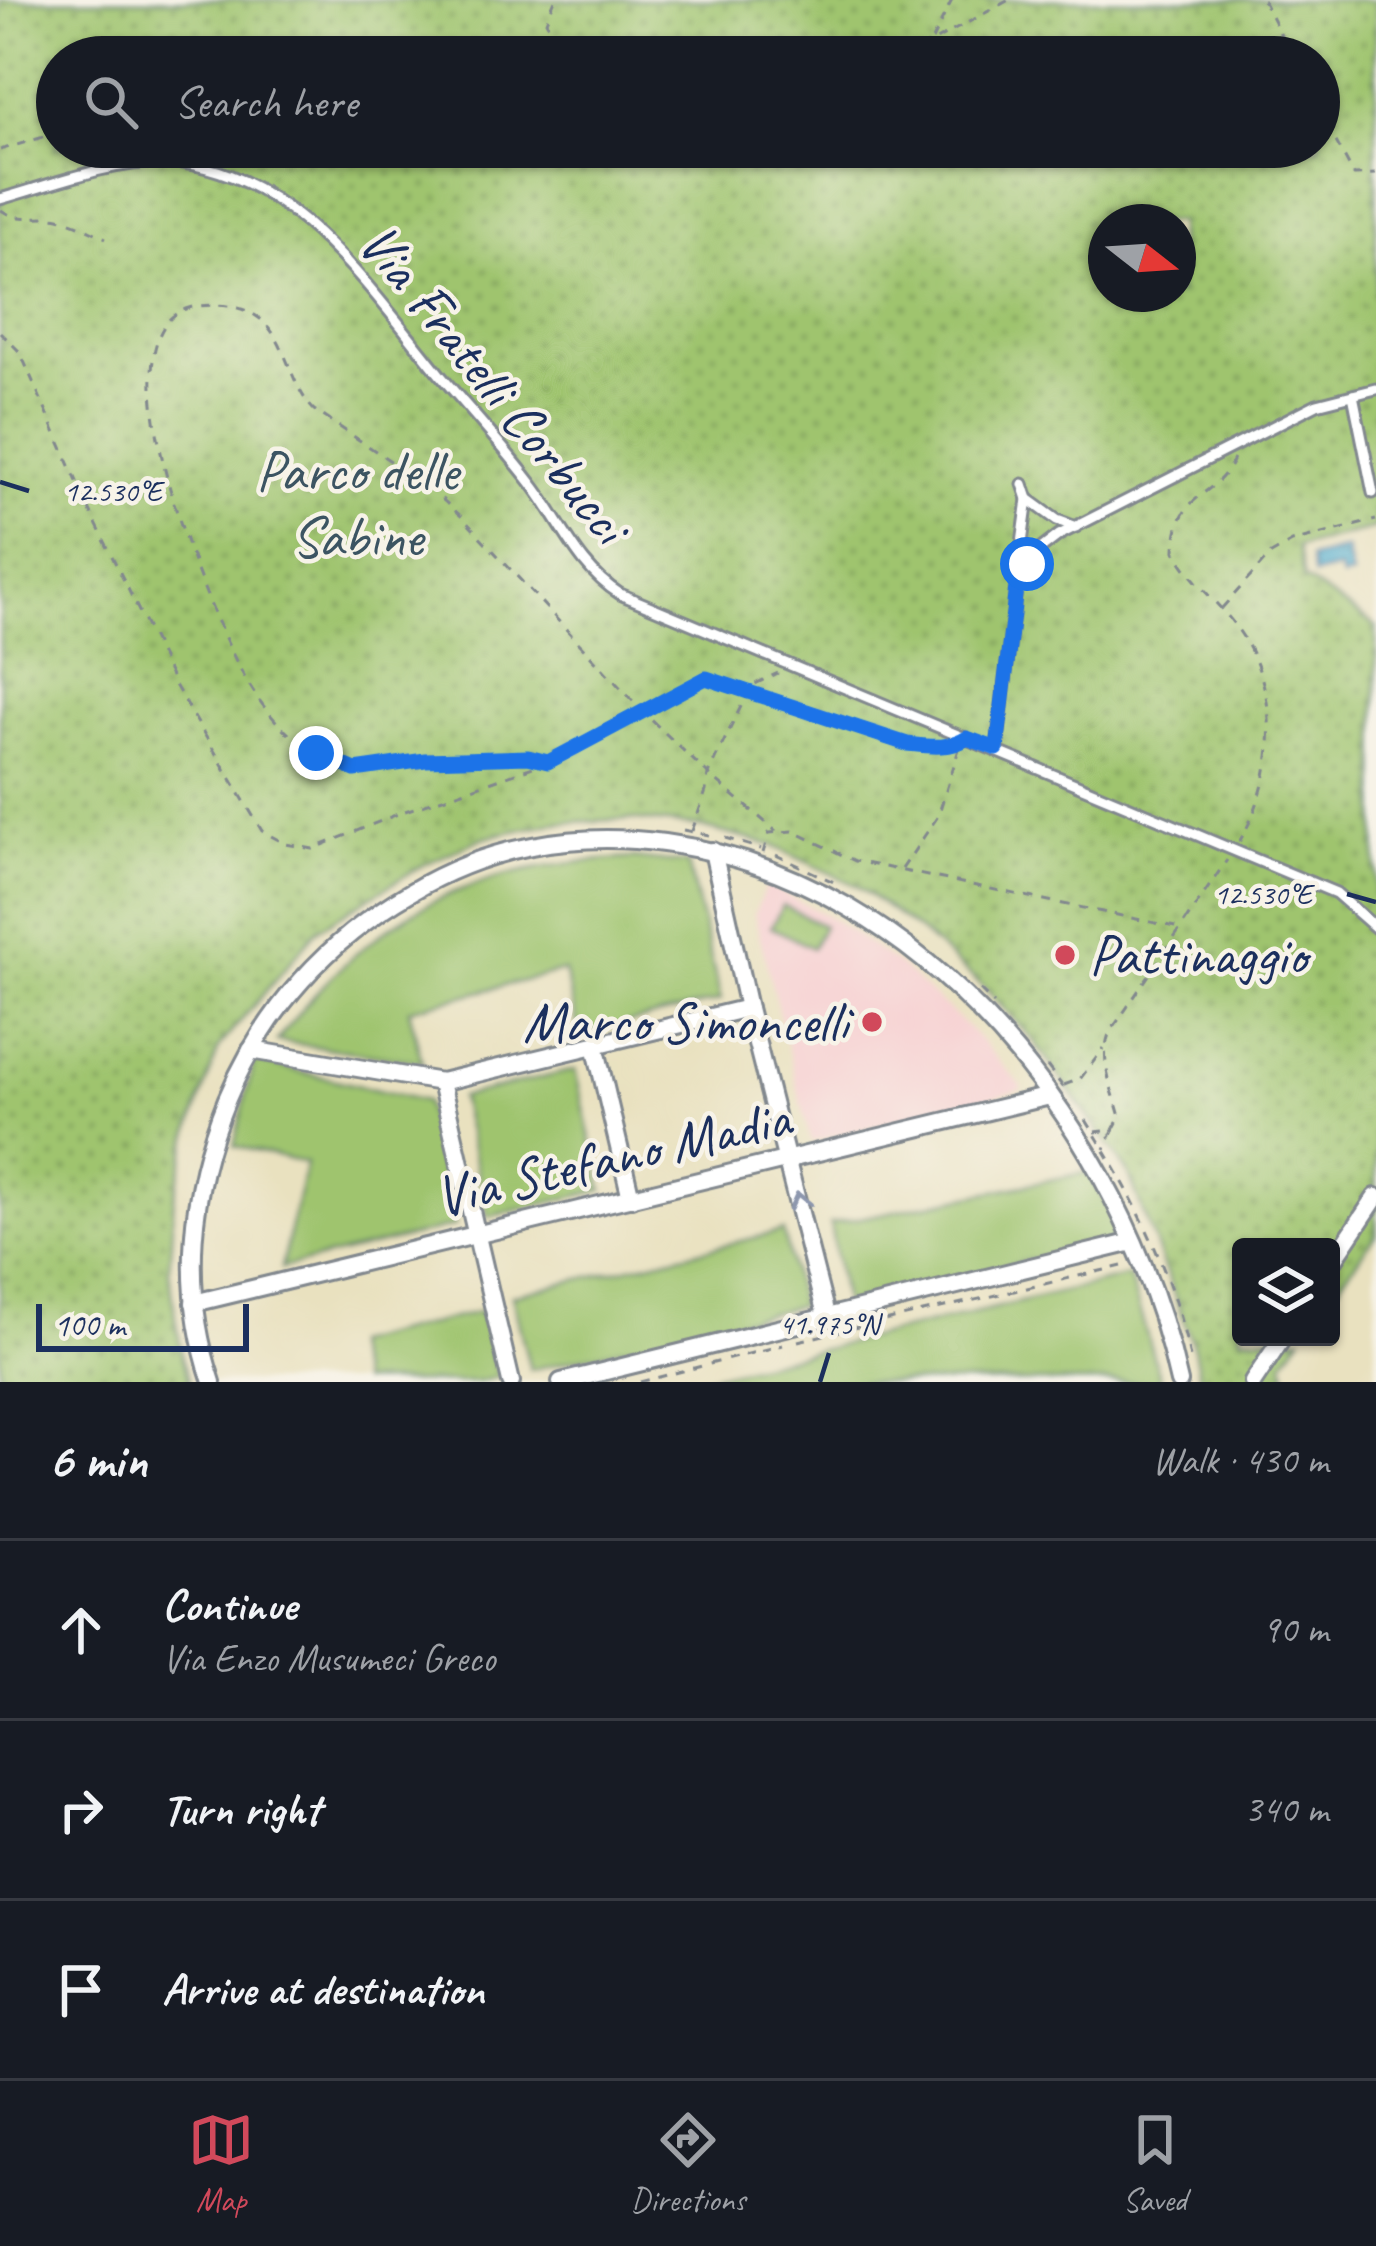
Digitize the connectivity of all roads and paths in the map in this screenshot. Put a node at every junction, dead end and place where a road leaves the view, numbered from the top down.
1 (555, 0) edge
2 (952, 0) edge
3 (1009, 0) edge
4 (1263, 0) edge
5 (555, 36) edge
6 (934, 36) edge
7 (942, 36) edge
8 (1281, 36) edge
9 (36, 139) edge
10 (1340, 149) edge
11 (0, 150) edge
12 (117, 168) edge
13 (201, 168) edge
14 (1376, 174) edge
15 (0, 199) edge
16 (0, 209) edge
17 (106, 238) dead end
18 (0, 332) edge
19 (1376, 389) edge
20 (1353, 395) junction
21 (1233, 446) junction
22 (1023, 484) dead end
23 (1373, 493) dead end
24 (1028, 500) junction
25 (1376, 520) edge
26 (1076, 526) junction
27 (1017, 579) junction
28 (1222, 608) junction
29 (786, 663) junction
30 (748, 692) junction
31 (643, 712) junction
32 (997, 749) junction
33 (548, 762) junction
34 (708, 774) junction
35 (692, 831) dead end
36 (776, 831) junction
37 (1235, 850) junction
38 (713, 851) junction
39 (759, 866) junction
40 (902, 871) junction
41 (1180, 928) junction
42 (1376, 928) edge
43 (748, 1008) junction
44 (595, 1046) junction
45 (1105, 1047) junction
46 (251, 1049) junction
47 (441, 1082) junction
48 (1057, 1091) junction
49 (1113, 1130) junction
50 (1094, 1132) dead end
51 (1104, 1149) dead end
52 (790, 1161) junction
53 (1376, 1196) edge
54 (631, 1198) junction
55 (476, 1236) junction
56 (1133, 1242) junction
57 (1340, 1250) edge
58 (1147, 1277) junction
59 (194, 1303) junction
60 (826, 1315) junction
61 (1277, 1346) edge
62 (212, 1382) edge
63 (511, 1382) edge
64 (561, 1382) edge
65 (640, 1382) edge
66 (1179, 1382) edge
67 (1253, 1382) edge

1 - 5 path
2 - 6 path
3 - 7 path
4 - 8 path
9 - 11 path
10 - 14 path
12 - 15 lane, Via Fratelli Corbucci
13 - 29 lane, Via Fratelli Corbucci
16 - 17 path
18 - 33 path
19 - 20 lane
20 - 21 lane
20 - 23 lane
21 - 26 lane
21 - 28 path
22 - 24 lane
24 - 26 lane
24 - 27 lane
25 - 28 path
26 - 27 lane
27 - 32 lane
28 - 37 path
29 - 30 path
29 - 32 lane, Via Fratelli Corbucci
30 - 31 path
30 - 34 path
30 - 40 path
31 - 33 path
31 - 33 path
31 - 34 path
32 - 37 lane, Via Fratelli Corbucci
34 - 35 path
34 - 36 path
36 - 39 path
36 - 40 path
37 - 41 path
37 - 42 lane, Via Fratelli Corbucci
38 - 39 street
38 - 43 street
38 - 46 street
39 - 48 street
40 - 41 path
41 - 45 path
43 - 44 street
43 - 52 street
44 - 47 street
44 - 54 street
45 - 48 path
45 - 49 path
46 - 47 street
46 - 59 street
47 - 55 street
48 - 52 street, Via Stefano Madia
48 - 56 street
49 - 50 path
49 - 51 path
52 - 54 street, Via Stefano Madia
60 -> 52 street
53 - 57 street
54 - 55 street, Via Stefano Madia
55 - 59 street, Via Stefano Madia
55 - 63 street
56 - 58 street
56 - 60 street
58 - 65 path
58 - 66 street
59 - 62 street
60 - 64 street
61 - 67 street

